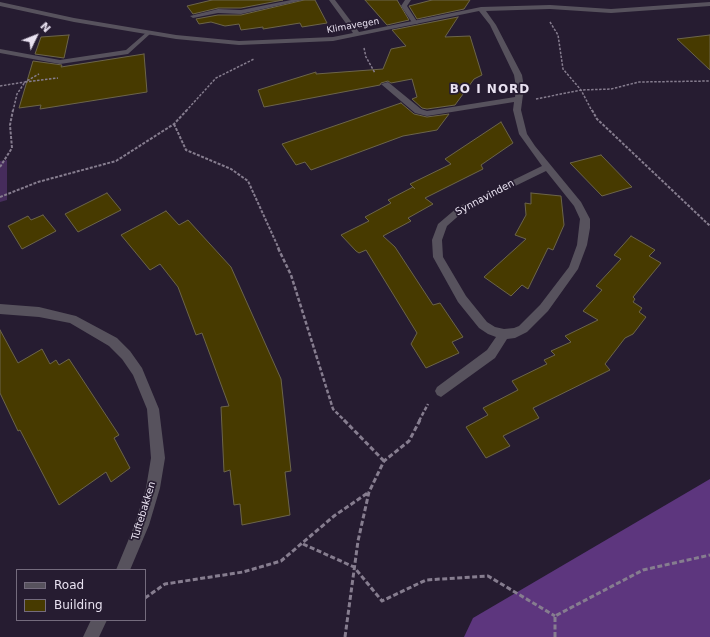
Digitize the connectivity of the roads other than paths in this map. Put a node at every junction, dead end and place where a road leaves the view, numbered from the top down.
1 (300, 0) edge
2 (332, 0) edge
3 (408, 0) edge
4 (0, 4) edge
5 (710, 4) edge
6 (480, 9) junction
7 (193, 16) dead end
8 (415, 22) junction
9 (148, 33) junction
10 (358, 35) junction
11 (0, 51) edge
12 (385, 84) road end
13 (518, 100) junction
14 (547, 167) junction
15 (0, 309) edge
16 (504, 334) junction
17 (441, 392) road end
18 (123, 569) edge
19 (99, 621) edge
20 (91, 637) edge

1 - 7 street
2 - 10 street
3 - 8 street
4 - 9 street, Klimavegen
5 - 6 street, Klimavegen
6 - 8 street, Klimavegen
6 - 13 street
8 - 10 street, Klimavegen
9 - 10 street, Klimavegen
9 - 11 street
12 - 13 street
13 - 14 street
14 - 16 street
14 - 16 street, Synnavinden
15 - 18 street, Tuftebakken
16 - 17 street
19 - 20 street

